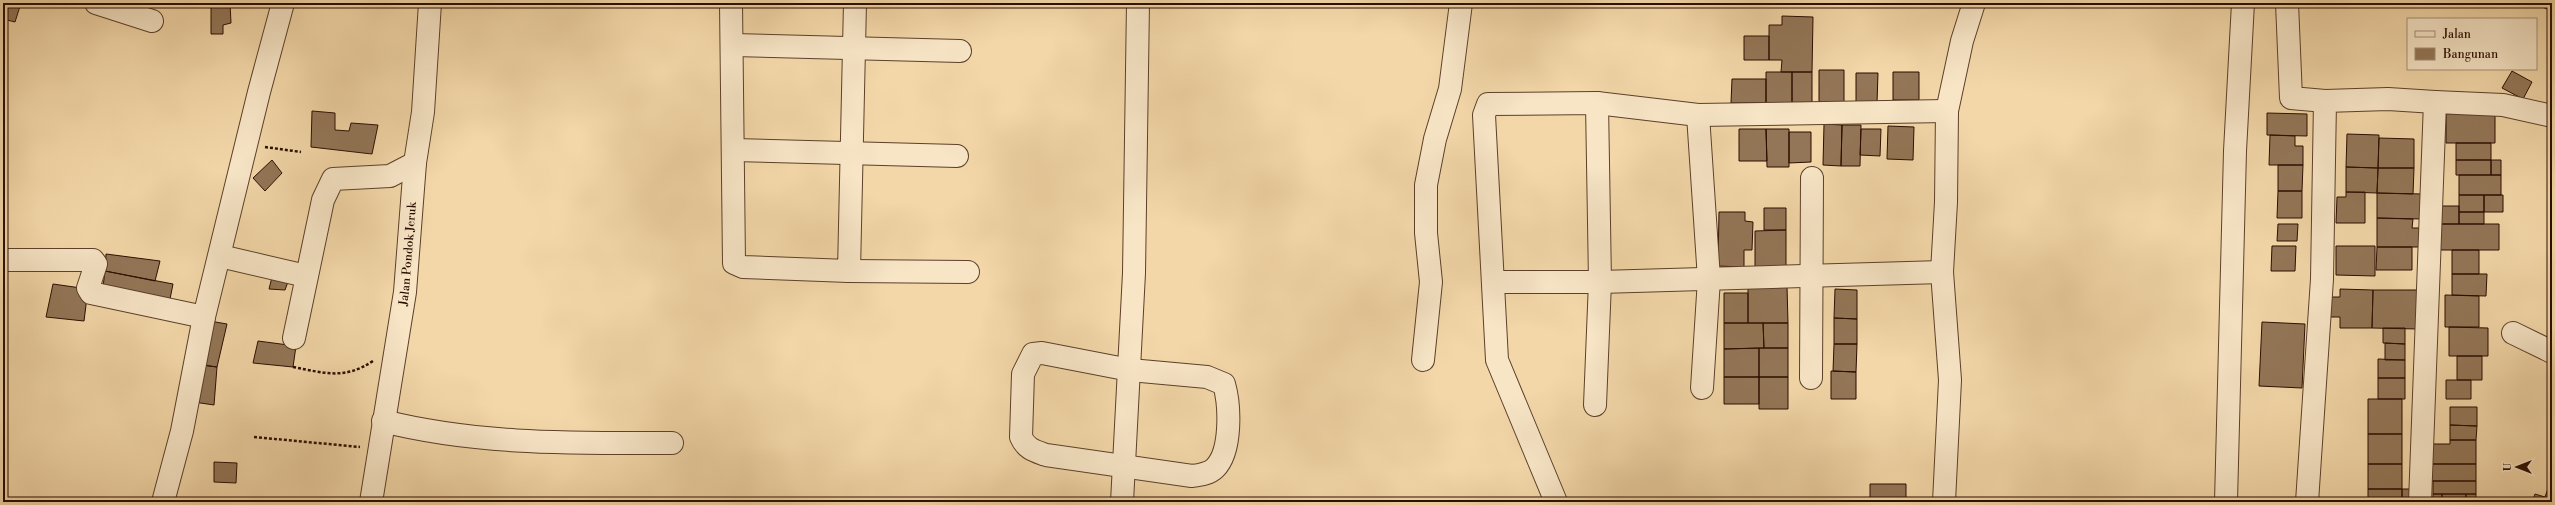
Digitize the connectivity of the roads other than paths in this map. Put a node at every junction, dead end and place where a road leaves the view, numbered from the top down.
1 (96, 3) edge
2 (283, 3) edge
3 (430, 3) edge
4 (731, 3) edge
5 (855, 3) edge
6 (1138, 3) edge
7 (1461, 3) edge
8 (1974, 3) edge
9 (2243, 3) edge
10 (2287, 3) edge
11 (152, 21) dead end
12 (733, 45) junction
13 (854, 48) junction
14 (960, 51) dead end
15 (2325, 101) junction
16 (1597, 102) junction
17 (2435, 102) junction
18 (1947, 111) junction
19 (1698, 115) junction
20 (2552, 116) edge
21 (734, 150) junction
22 (851, 153) junction
23 (957, 156) dead end
24 (415, 163) junction
25 (1812, 178) dead end
26 (220, 256) junction
27 (3, 260) edge
28 (849, 271) junction
29 (968, 272) dead end
30 (1942, 272) junction
31 (1812, 274) junction
32 (306, 276) junction
33 (1710, 279) junction
34 (1494, 282) junction
35 (1600, 282) junction
36 (204, 317) junction
37 (2513, 334) dead end
38 (294, 338) dead end
39 (2552, 352) edge
40 (1423, 360) dead end
41 (1130, 370) junction
42 (1811, 378) dead end
43 (1702, 388) dead end
44 (1595, 405) dead end
45 (383, 421) junction
46 (672, 443) dead end
47 (1124, 467) junction
48 (163, 502) edge
49 (371, 502) edge
50 (1122, 502) edge
51 (1556, 502) edge
52 (1944, 502) edge
53 (2226, 502) edge
54 (2307, 502) edge
55 (2420, 502) edge

1 - 11 street
2 - 26 street
3 - 24 street, Jalan Pondok Jeruk
4 - 12 street
5 - 13 street
6 - 41 street
7 - 40 street
8 - 18 street
9 - 53 street
10 - 15 street
12 - 13 street
12 - 21 street
13 - 14 street
13 - 22 street
15 - 17 street
15 - 54 street
16 - 19 street
16 - 34 street
16 - 35 street
17 - 20 street
17 - 55 street
18 - 19 street
18 - 30 street
19 - 33 street
21 - 22 street
21 - 28 street
22 - 23 street
22 - 28 street
24 - 32 street
24 - 45 street, Jalan Pondok Jeruk
25 - 31 street
26 - 32 street
26 - 36 street
27 - 36 street
28 - 29 street
30 - 31 street
30 - 52 street
31 - 33 street
31 - 42 street
32 - 38 street
33 - 35 street
33 - 43 street
34 - 35 street
34 - 51 street
35 - 44 street
36 - 48 street
37 - 39 street
41 - 47 street
41 - 47 street
41 - 47 street
45 - 46 street
45 - 49 street, Jalan Pondok Jeruk
47 - 50 street

